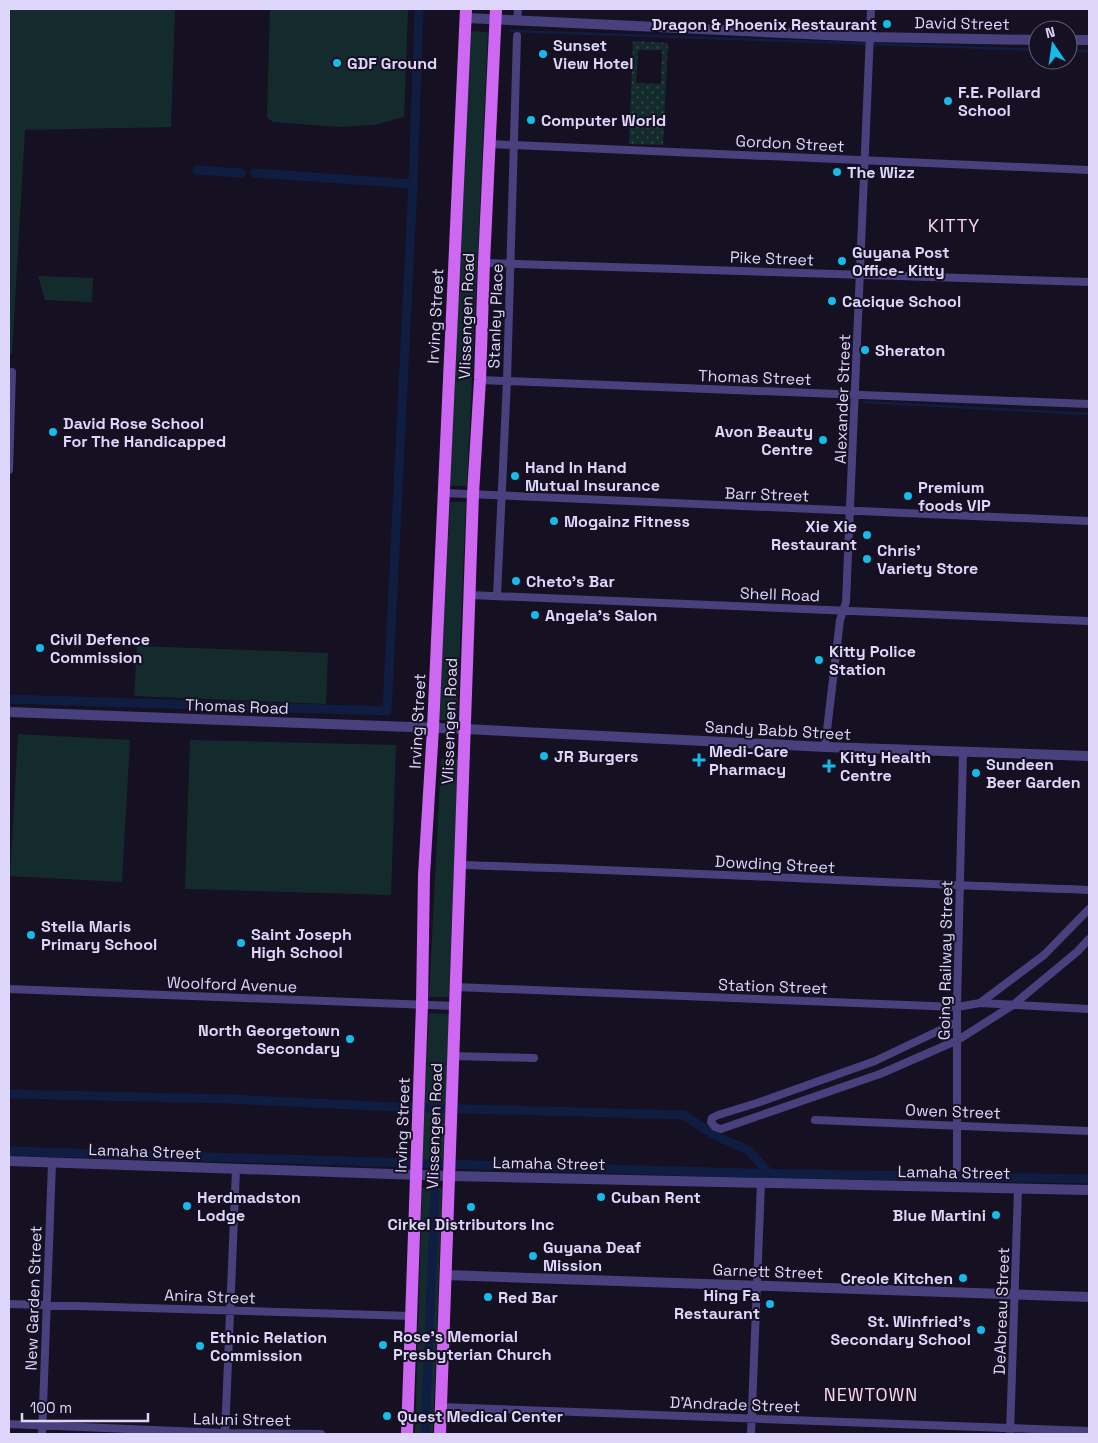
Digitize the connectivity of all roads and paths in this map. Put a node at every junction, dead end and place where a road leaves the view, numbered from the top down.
1 (518, 9) edge
2 (871, 9) edge
3 (466, 14) edge
4 (496, 16) edge
5 (516, 21) junction
6 (517, 36) dead end
7 (870, 38) junction
8 (1028, 40) edge
9 (489, 144) junction
10 (514, 145) junction
11 (864, 160) junction
12 (1089, 170) edge
13 (484, 263) junction
14 (510, 264) junction
15 (860, 275) junction
16 (1089, 282) edge
17 (12, 372) dead end
18 (480, 380) junction
19 (507, 380) junction
20 (856, 395) junction
21 (1089, 404) edge
22 (9, 470) edge
23 (444, 493) junction
24 (473, 494) junction
25 (501, 497) junction
26 (851, 511) junction
27 (1089, 521) edge
28 (470, 595) junction
29 (497, 596) junction
30 (843, 611) junction
31 (1089, 621) edge
32 (9, 712) edge
33 (433, 728) junction
34 (465, 729) junction
35 (825, 747) junction
36 (963, 752) junction
37 (1089, 756) edge
38 (460, 865) junction
39 (959, 886) junction
40 (1089, 890) edge
41 (1089, 910) edge
42 (1089, 939) edge
43 (456, 987) junction
44 (9, 989) edge
45 (980, 1003) junction
46 (422, 1005) junction
47 (1013, 1005) junction
48 (455, 1006) junction
49 (957, 1007) junction
50 (1089, 1009) edge
51 (957, 1022) junction
52 (958, 1040) junction
53 (453, 1056) junction
54 (534, 1058) dead end
55 (875, 1061) junction
56 (880, 1074) junction
57 (815, 1120) dead end
58 (958, 1124) junction
59 (1089, 1131) edge
60 (9, 1161) edge
61 (52, 1163) junction
62 (417, 1167) junction
63 (236, 1168) junction
64 (957, 1168) dead end
65 (449, 1176) junction
66 (761, 1183) junction
67 (1018, 1189) junction
68 (1089, 1190) edge
69 (445, 1276) junction
70 (757, 1286) junction
71 (1016, 1294) junction
72 (1089, 1297) edge
73 (9, 1304) edge
74 (47, 1305) junction
75 (230, 1310) junction
76 (411, 1316) junction
77 (440, 1407) junction
78 (752, 1419) junction
79 (9, 1424) edge
80 (42, 1425) junction
81 (1010, 1431) edge
82 (1089, 1431) edge
83 (42, 1434) edge
84 (225, 1434) edge
85 (321, 1434) edge
86 (407, 1434) edge
87 (440, 1434) edge
88 (752, 1434) edge

1 - 5 street
2 - 7 street
3 - 4 street, David Street
3 - 23 main road, Irving Street
4 - 5 street, David Street
4 - 9 main road, Vlissengen Road
5 - 7 street, David Street
6 - 10 street, Stanley Place
7 - 8 street, David Street
7 - 11 street, Alexander Street
9 - 10 street, Gordon Street
9 - 13 main road, Vlissengen Road
10 - 11 street, Gordon Street
10 - 14 street, Stanley Place
11 - 12 street, Gordon Street
11 - 15 street, Alexander Street
13 - 14 street, Pike Street
13 - 18 main road, Vlissengen Road
14 - 15 street, Pike Street
14 - 19 street, Stanley Place
15 - 16 street, Pike Street
15 - 20 street, Alexander Street
17 - 22 street
18 - 19 street, Thomas Street
18 - 24 main road, Vlissengen Road
19 - 20 street, Thomas Street
19 - 25 street, Stanley Place
20 - 21 street, Thomas Street
20 - 26 street, Alexander Street
23 - 24 street, Barr Street
23 - 33 main road, Irving Street
24 - 25 street, Barr Street
24 - 28 main road, Vlissengen Road
25 - 26 street, Barr Street
25 - 29 street, Stanley Place
26 - 27 street, Barr Street
26 - 30 street, Alexander Street
28 - 29 street, Shell Road
28 - 34 main road, Vlissengen Road
29 - 30 street, Shell Road
30 - 31 street, Shell Road
30 - 35 street, Alexander Street
32 - 33 street, Thomas Road
33 - 34 street, Thomas Road
33 - 46 main road, Irving Street
34 - 35 street, Sandy Babb Street
34 - 38 main road, Vlissengen Road
35 - 36 street, Sandy Babb Street
36 - 37 street, Sandy Babb Street
36 - 39 street, Going Railway Street
38 - 39 street, Dowding Street
38 - 43 main road, Vlissengen Road
39 - 40 street, Dowding Street
39 - 49 street, Going Railway Street
41 - 45 street
42 - 47 street
43 - 48 main road, Vlissengen Road
43 - 49 street, Station Street
44 - 46 street, Woolford Avenue
45 - 47 street, Station Street
45 - 49 street, Station Street
46 - 48 street, Woolford Avenue
46 - 62 main road, Irving Street
47 - 50 street, Station Street
47 - 52 street
48 - 53 main road, Vlissengen Road
49 - 51 street, Going Railway Street
51 - 52 street, Going Railway Street
51 - 55 street
52 - 56 street
52 - 58 street, Going Railway Street
53 - 54 street
53 - 65 main road, Vlissengen Road
55 - 56 street
55 - 56 street
57 - 58 street, Owen Street
58 - 59 street, Owen Street
58 - 64 street, Going Railway Street
60 - 61 street, Lamaha Street
61 - 63 street, Lamaha Street
61 - 74 street, New Garden Street
62 - 63 street, Lamaha Street
62 - 65 street, Lamaha Street
62 - 76 main road, Irving Street
63 - 75 street
65 - 66 street, Lamaha Street
65 - 69 main road, Vlissengen Road
66 - 67 street, Lamaha Street
66 - 70 street
67 - 68 street, Lamaha Street
67 - 71 street, DeAbreau Street
69 - 70 street, Garnett Street
69 - 77 main road, Vlissengen Road
70 - 71 street, Garnett Street
70 - 78 street
71 - 72 street, Garnett Street
71 - 81 street, DeAbreau Street
73 - 74 street, Anira Street
74 - 75 street, Anira Street
74 - 80 street, New Garden Street
75 - 76 street, Anira Street
75 - 84 street
76 - 86 main road, Irving Street
77 - 78 street, D'Andrade Street
77 - 87 main road, Vlissengen Road
78 - 81 street, D'Andrade Street
78 - 88 street
79 - 80 street, Laluni Street
80 - 83 street, New Garden Street
80 - 84 street, Laluni Street
81 - 82 street, D'Andrade Street
84 - 85 street, Laluni Street

